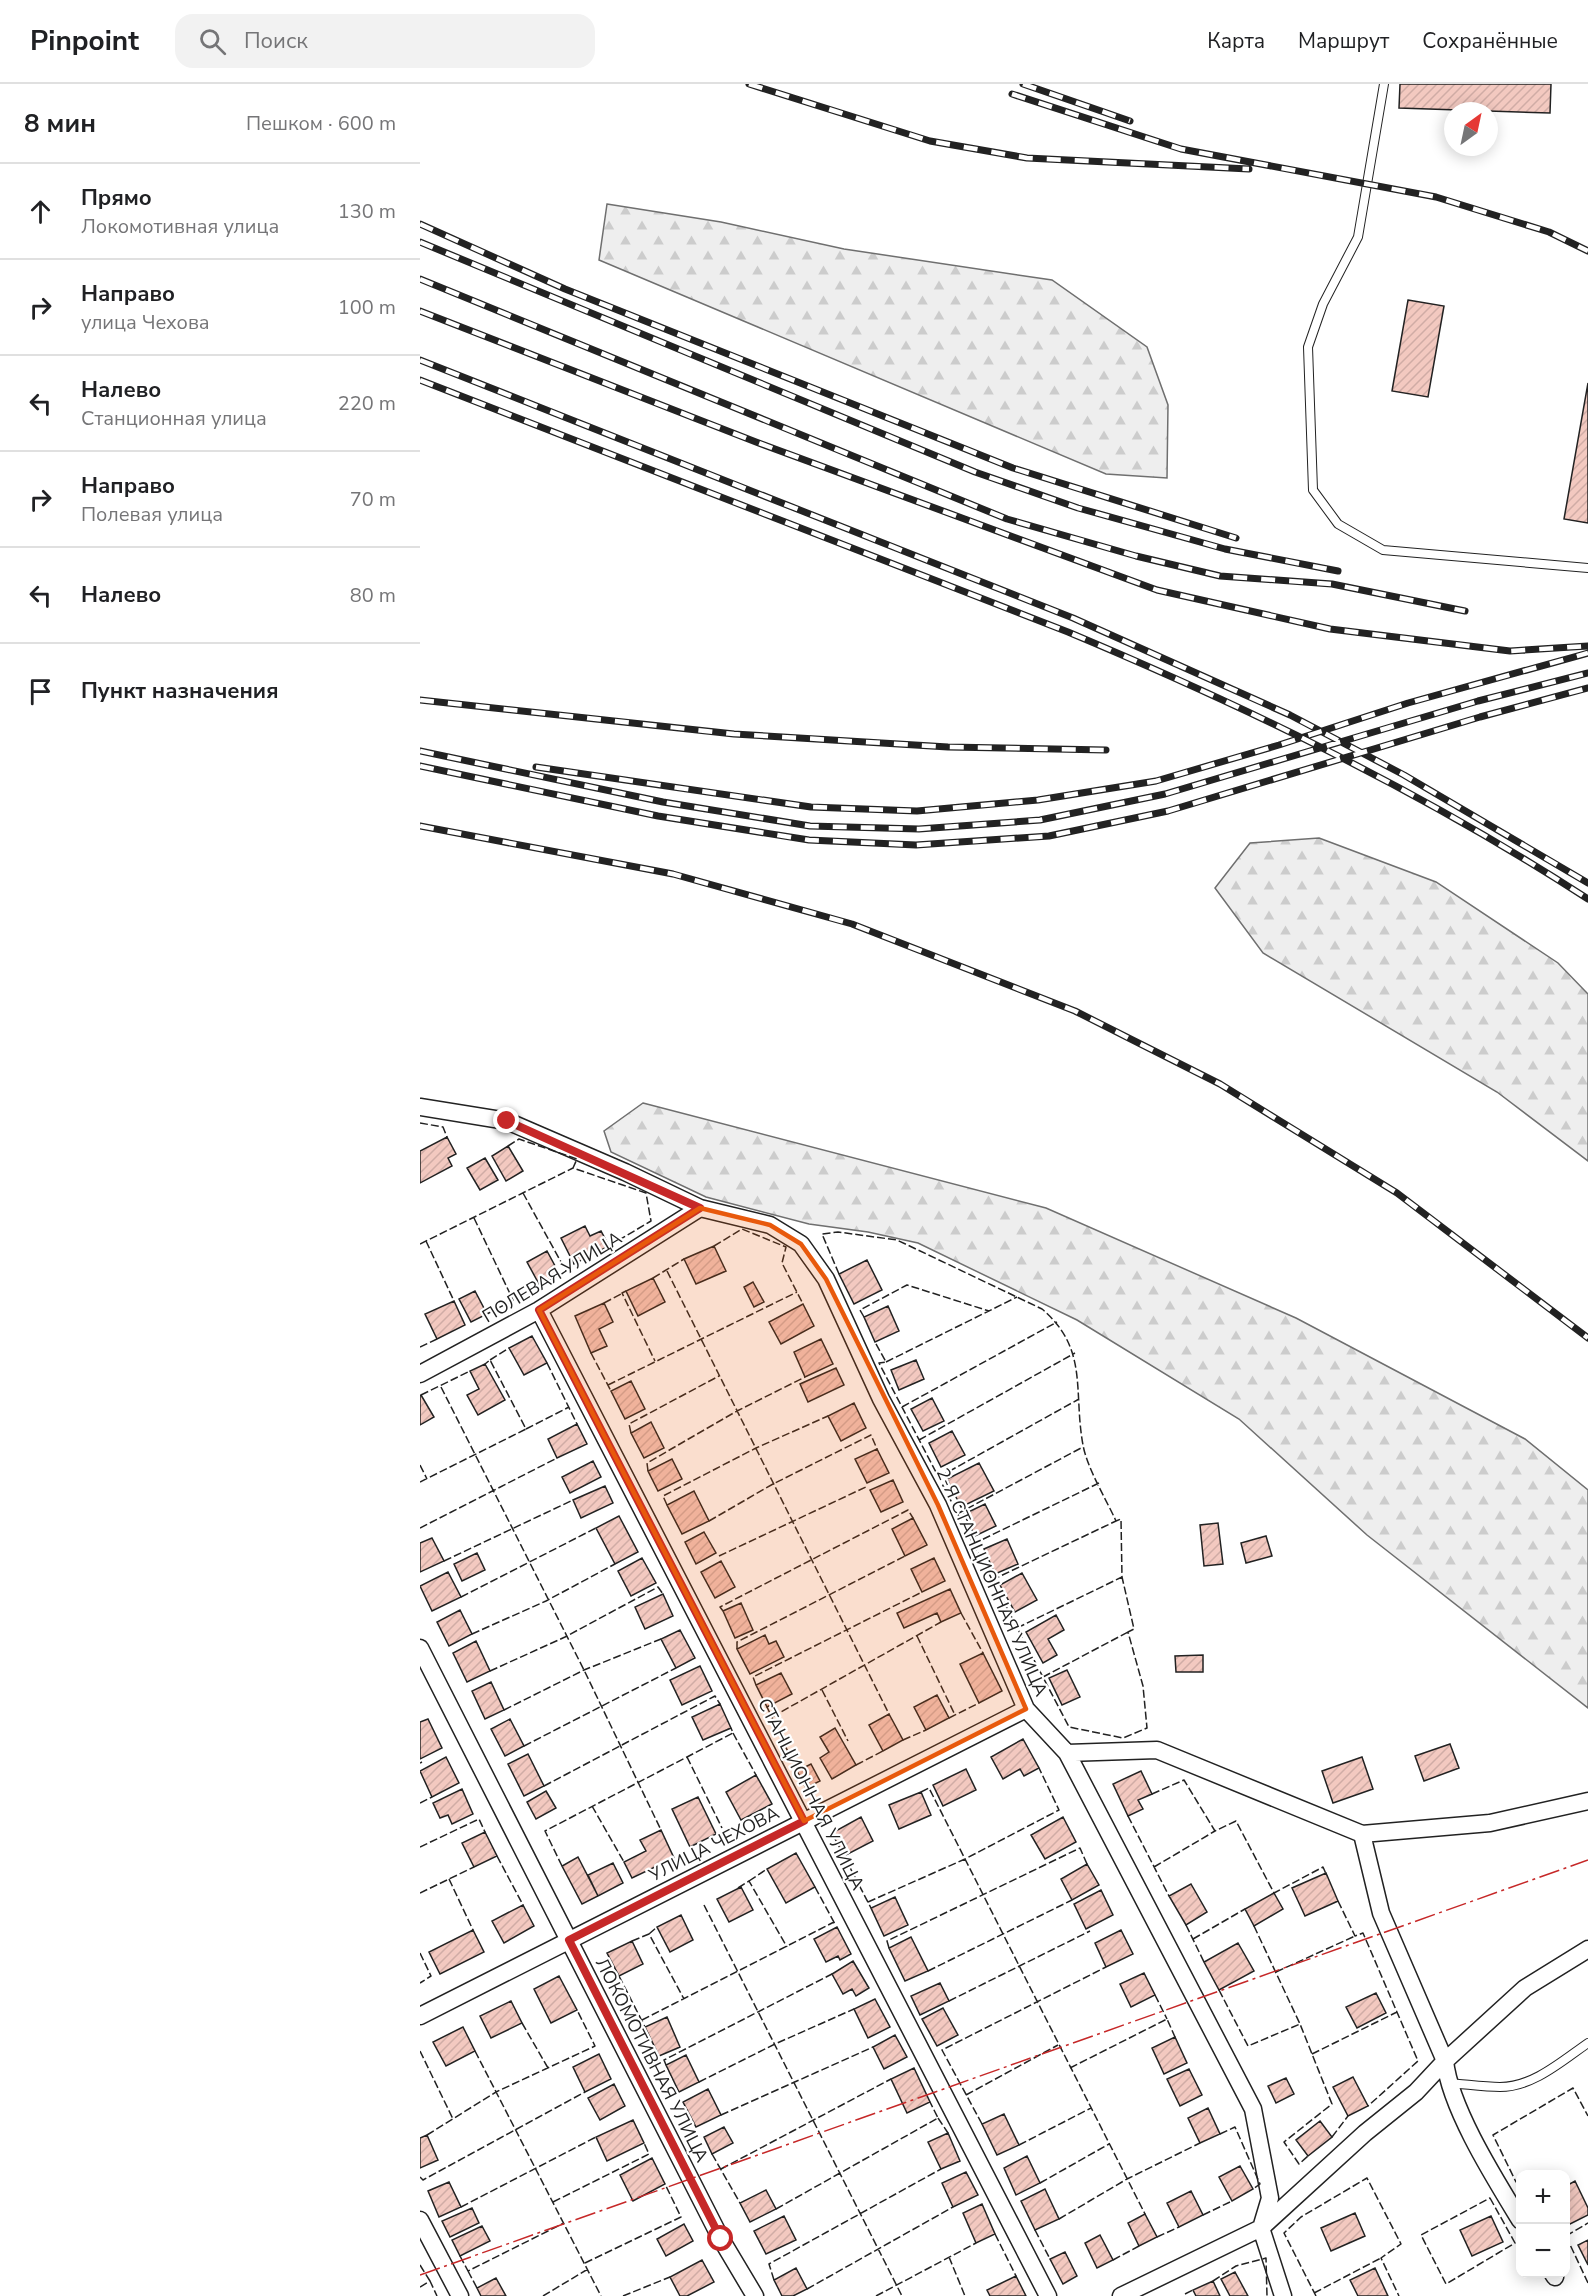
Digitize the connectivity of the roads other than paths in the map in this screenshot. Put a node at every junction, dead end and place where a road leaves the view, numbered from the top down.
1 (1384, 84) edge
2 (1588, 568) edge
3 (420, 1107) edge
4 (700, 1208) junction
5 (539, 1310) junction
6 (420, 1374) edge
7 (420, 1648) edge
8 (1026, 1708) junction
9 (1067, 1753) junction
10 (1588, 1801) edge
11 (804, 1821) junction
12 (1362, 1834) junction
13 (569, 1940) junction
14 (1588, 1949) edge
15 (420, 2016) edge
16 (1588, 2043) edge
17 (1445, 2061) junction
18 (1448, 2083) junction
19 (1516, 2212) edge
20 (420, 2220) edge
21 (1261, 2228) junction
22 (460, 2296) edge
23 (755, 2296) edge
24 (1048, 2296) edge
25 (1120, 2296) edge
26 (1283, 2296) edge

1 - 2 lane
3 - 4 street, 2-Я СТАНЦИОННАЯ УЛИЦА
4 - 5 street, ПОЛЕВАЯ УЛИЦА
4 - 8 street, 2-Я СТАНЦИОННАЯ УЛИЦА
5 - 6 street, ПОЛЕВАЯ УЛИЦА
5 - 11 street, СТАНЦИОННАЯ УЛИЦА
7 - 13 street, ЛОКОМОТИВНАЯ УЛИЦА
8 - 9 street, 2-Я СТАНЦИОННАЯ УЛИЦА
8 - 11 street, УЛИЦА ЧЕХОВА
9 - 12 street
9 - 21 street, 2-Я СТАНЦИОННАЯ УЛИЦА
10 - 12 street
11 - 13 street, УЛИЦА ЧЕХОВА
11 - 24 street, СТАНЦИОННАЯ УЛИЦА
12 - 17 street
13 - 15 street, УЛИЦА ЧЕХОВА
13 - 23 street, ЛОКОМОТИВНАЯ УЛИЦА
14 - 17 street
16 - 18 lane
17 - 18 street
17 - 21 street
18 - 19 street
20 - 22 street
21 - 25 street
21 - 26 street

